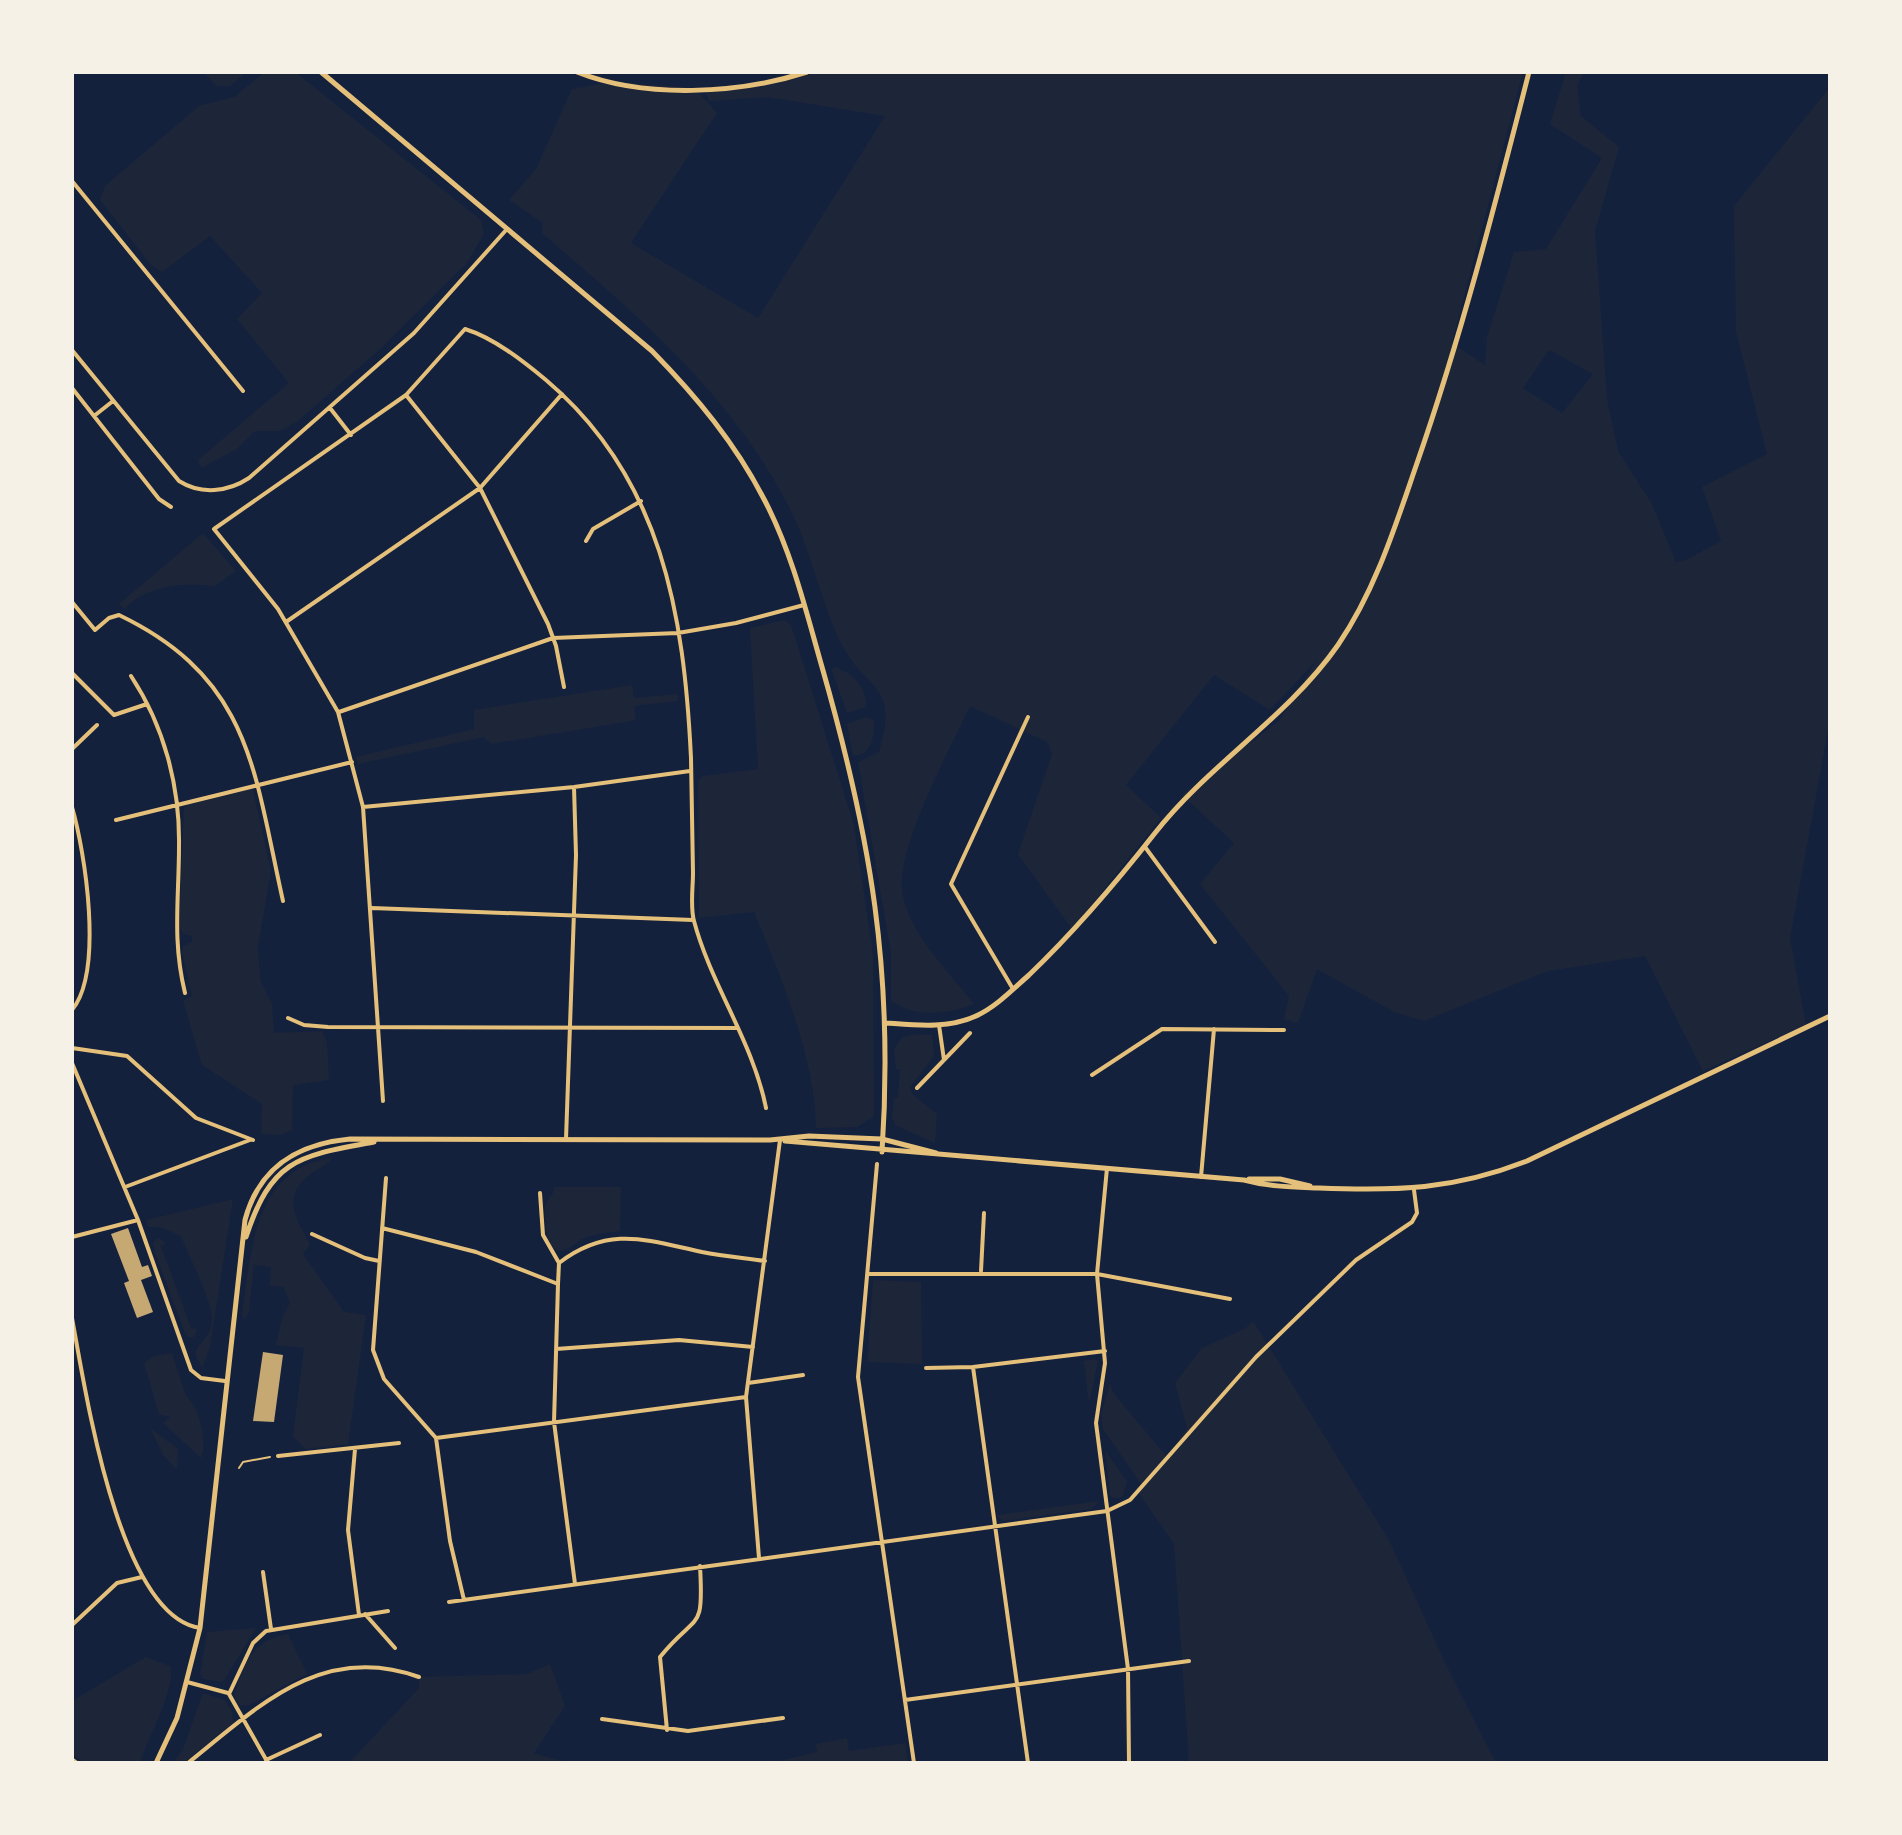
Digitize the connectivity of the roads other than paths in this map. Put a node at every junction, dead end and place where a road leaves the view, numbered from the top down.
1 (321, 72) edge
2 (577, 72) edge
3 (807, 72) edge
4 (1529, 72) edge
5 (72, 181) edge
6 (507, 229) junction
7 (72, 350) edge
8 (72, 388) edge
9 (243, 391) dead end
10 (562, 394) junction
11 (406, 395) junction
12 (113, 401) junction
13 (330, 408) junction
14 (94, 416) junction
15 (351, 435) junction
16 (480, 488) junction
17 (642, 500) junction
18 (171, 507) dead end
19 (586, 541) dead end
20 (72, 602) edge
21 (804, 605) junction
22 (286, 622) junction
23 (678, 633) junction
24 (553, 638) junction
25 (72, 673) edge
26 (131, 676) dead end
27 (564, 687) dead end
28 (147, 704) junction
29 (338, 712) junction
30 (1028, 717) dead end
31 (97, 725) dead end
32 (72, 749) edge
33 (352, 762) junction
34 (691, 771) junction
35 (256, 784) junction
36 (574, 787) junction
37 (178, 804) junction
38 (72, 807) edge
39 (363, 807) junction
40 (116, 820) dead end
41 (1145, 847) junction
42 (283, 901) dead end
43 (371, 908) junction
44 (574, 915) junction
45 (693, 920) junction
46 (1215, 942) dead end
47 (1013, 989) junction
48 (185, 993) dead end
49 (72, 1010) edge
50 (1830, 1016) edge
51 (288, 1018) dead end
52 (886, 1023) junction
53 (939, 1025) junction
54 (379, 1026) junction
55 (570, 1027) junction
56 (738, 1028) junction
57 (1214, 1029) junction
58 (1284, 1030) dead end
59 (970, 1033) dead end
60 (72, 1048) edge
61 (944, 1060) junction
62 (72, 1063) edge
63 (1092, 1075) dead end
64 (917, 1088) dead end
65 (383, 1101) dead end
66 (766, 1108) dead end
67 (566, 1139) junction
68 (882, 1139) junction
69 (780, 1140) junction
70 (882, 1152) junction
71 (936, 1153) junction
72 (877, 1164) dead end
73 (1107, 1168) junction
74 (1201, 1177) junction
75 (386, 1178) dead end
76 (125, 1187) junction
77 (1414, 1190) junction
78 (540, 1193) dead end
79 (984, 1213) dead end
80 (138, 1220) junction
81 (382, 1228) junction
82 (312, 1234) dead end
83 (72, 1237) edge
84 (379, 1261) junction
85 (765, 1261) junction
86 (559, 1263) junction
87 (981, 1271) junction
88 (867, 1274) junction
89 (1097, 1274) junction
90 (558, 1284) junction
91 (1230, 1299) dead end
92 (72, 1318) edge
93 (753, 1347) junction
94 (556, 1349) junction
95 (1105, 1351) junction
96 (973, 1367) junction
97 (926, 1368) dead end
98 (803, 1375) dead end
99 (225, 1381) junction
100 (748, 1383) junction
101 (746, 1397) junction
102 (554, 1422) junction
103 (436, 1438) junction
104 (399, 1443) dead end
105 (355, 1449) junction
106 (278, 1456) road end
107 (1107, 1511) junction
108 (995, 1528) junction
109 (882, 1543) junction
110 (759, 1558) junction
111 (700, 1566) junction
112 (263, 1572) dead end
113 (142, 1577) junction
114 (575, 1584) junction
115 (464, 1600) junction
116 (449, 1602) dead end
117 (388, 1611) dead end
118 (362, 1615) junction
119 (72, 1625) edge
120 (200, 1628) junction
121 (271, 1629) junction
122 (395, 1648) dead end
123 (1189, 1661) dead end
124 (1128, 1669) junction
125 (419, 1677) dead end
126 (187, 1682) junction
127 (1017, 1684) junction
128 (229, 1694) junction
129 (905, 1700) junction
130 (783, 1718) dead end
131 (242, 1719) junction
132 (602, 1719) dead end
133 (667, 1730) junction
134 (320, 1735) dead end
135 (267, 1762) edge
136 (156, 1763) edge
137 (188, 1763) edge
138 (914, 1763) edge
139 (1028, 1763) edge
140 (1129, 1763) edge

1 - 6 main road
2 - 3 main road
4 - 41 main road
5 - 9 street
6 - 13 street
6 - 21 main road
7 - 12 street
8 - 14 street
10 - 11 street
10 - 16 street
10 - 17 street
11 - 15 street
11 - 16 street
12 - 13 street
12 - 14 street
13 - 15 street
14 - 18 street
15 - 22 street
16 - 22 street
16 - 24 street
17 - 19 street
17 - 23 street
20 - 35 street
21 - 23 street
21 - 52 main road
22 - 29 street
23 - 24 street
23 - 34 street
24 - 27 street
24 - 29 street
25 - 28 street
26 - 28 street
28 - 37 street
29 - 33 street
30 - 47 street
31 - 32 street
33 - 35 street
33 - 39 street
34 - 36 street
34 - 45 street
35 - 37 street
35 - 42 street
36 - 39 street
36 - 44 street
37 - 40 street
37 - 48 street
38 - 49 street
39 - 43 street
41 - 46 street
41 - 47 main road
43 - 44 street
43 - 54 street
44 - 45 street
44 - 55 street
45 - 56 street
47 - 53 main road
50 - 77 main road
51 - 54 street
52 - 53 main road
52 - 68 main road
53 - 61 street
54 - 55 street
54 - 65 street
55 - 56 street
55 - 67 street
56 - 66 street
57 - 58 street
57 - 63 street
57 - 74 street
59 - 61 street
60 - 76 street
61 - 64 street
62 - 76 street
67 - 69 main road
67 - 99 main road
68 - 69 main road
68 - 70 main road
68 - 71 main road
69 - 70 main road
69 - 85 street
70 - 71 main road
71 - 73 main road
72 - 88 street
73 - 74 main road
73 - 89 street
74 - 77 main road
75 - 81 street
76 - 80 street
77 - 107 street
78 - 86 street
79 - 87 street
80 - 83 street
80 - 99 street
81 - 84 street
81 - 90 street
82 - 84 street
84 - 103 street
85 - 86 street
85 - 93 street
86 - 90 street
87 - 88 street
87 - 89 street
88 - 109 street
89 - 91 street
89 - 95 street
90 - 94 street
92 - 113 street
93 - 94 street
93 - 100 street
94 - 102 street
95 - 96 street
95 - 107 street
96 - 97 street
96 - 108 street
98 - 100 street
99 - 120 main road
100 - 101 street
101 - 102 street
101 - 110 street
102 - 103 street
102 - 114 street
103 - 115 street
104 - 105 street
105 - 106 street
105 - 118 street
107 - 108 street
107 - 124 street
108 - 109 street
108 - 127 street
109 - 110 street
109 - 129 street
110 - 111 street
111 - 114 street
111 - 133 street
112 - 121 street
113 - 119 street
113 - 120 street
114 - 115 street
115 - 116 street
117 - 118 street
118 - 121 street
118 - 122 street
120 - 126 main road
121 - 128 street
123 - 124 street
124 - 127 street
124 - 140 street
125 - 131 street
126 - 128 street
126 - 136 main road
127 - 129 street
127 - 139 street
128 - 131 street
129 - 138 street
130 - 133 street
131 - 135 street
131 - 137 street
132 - 133 street
134 - 135 street

